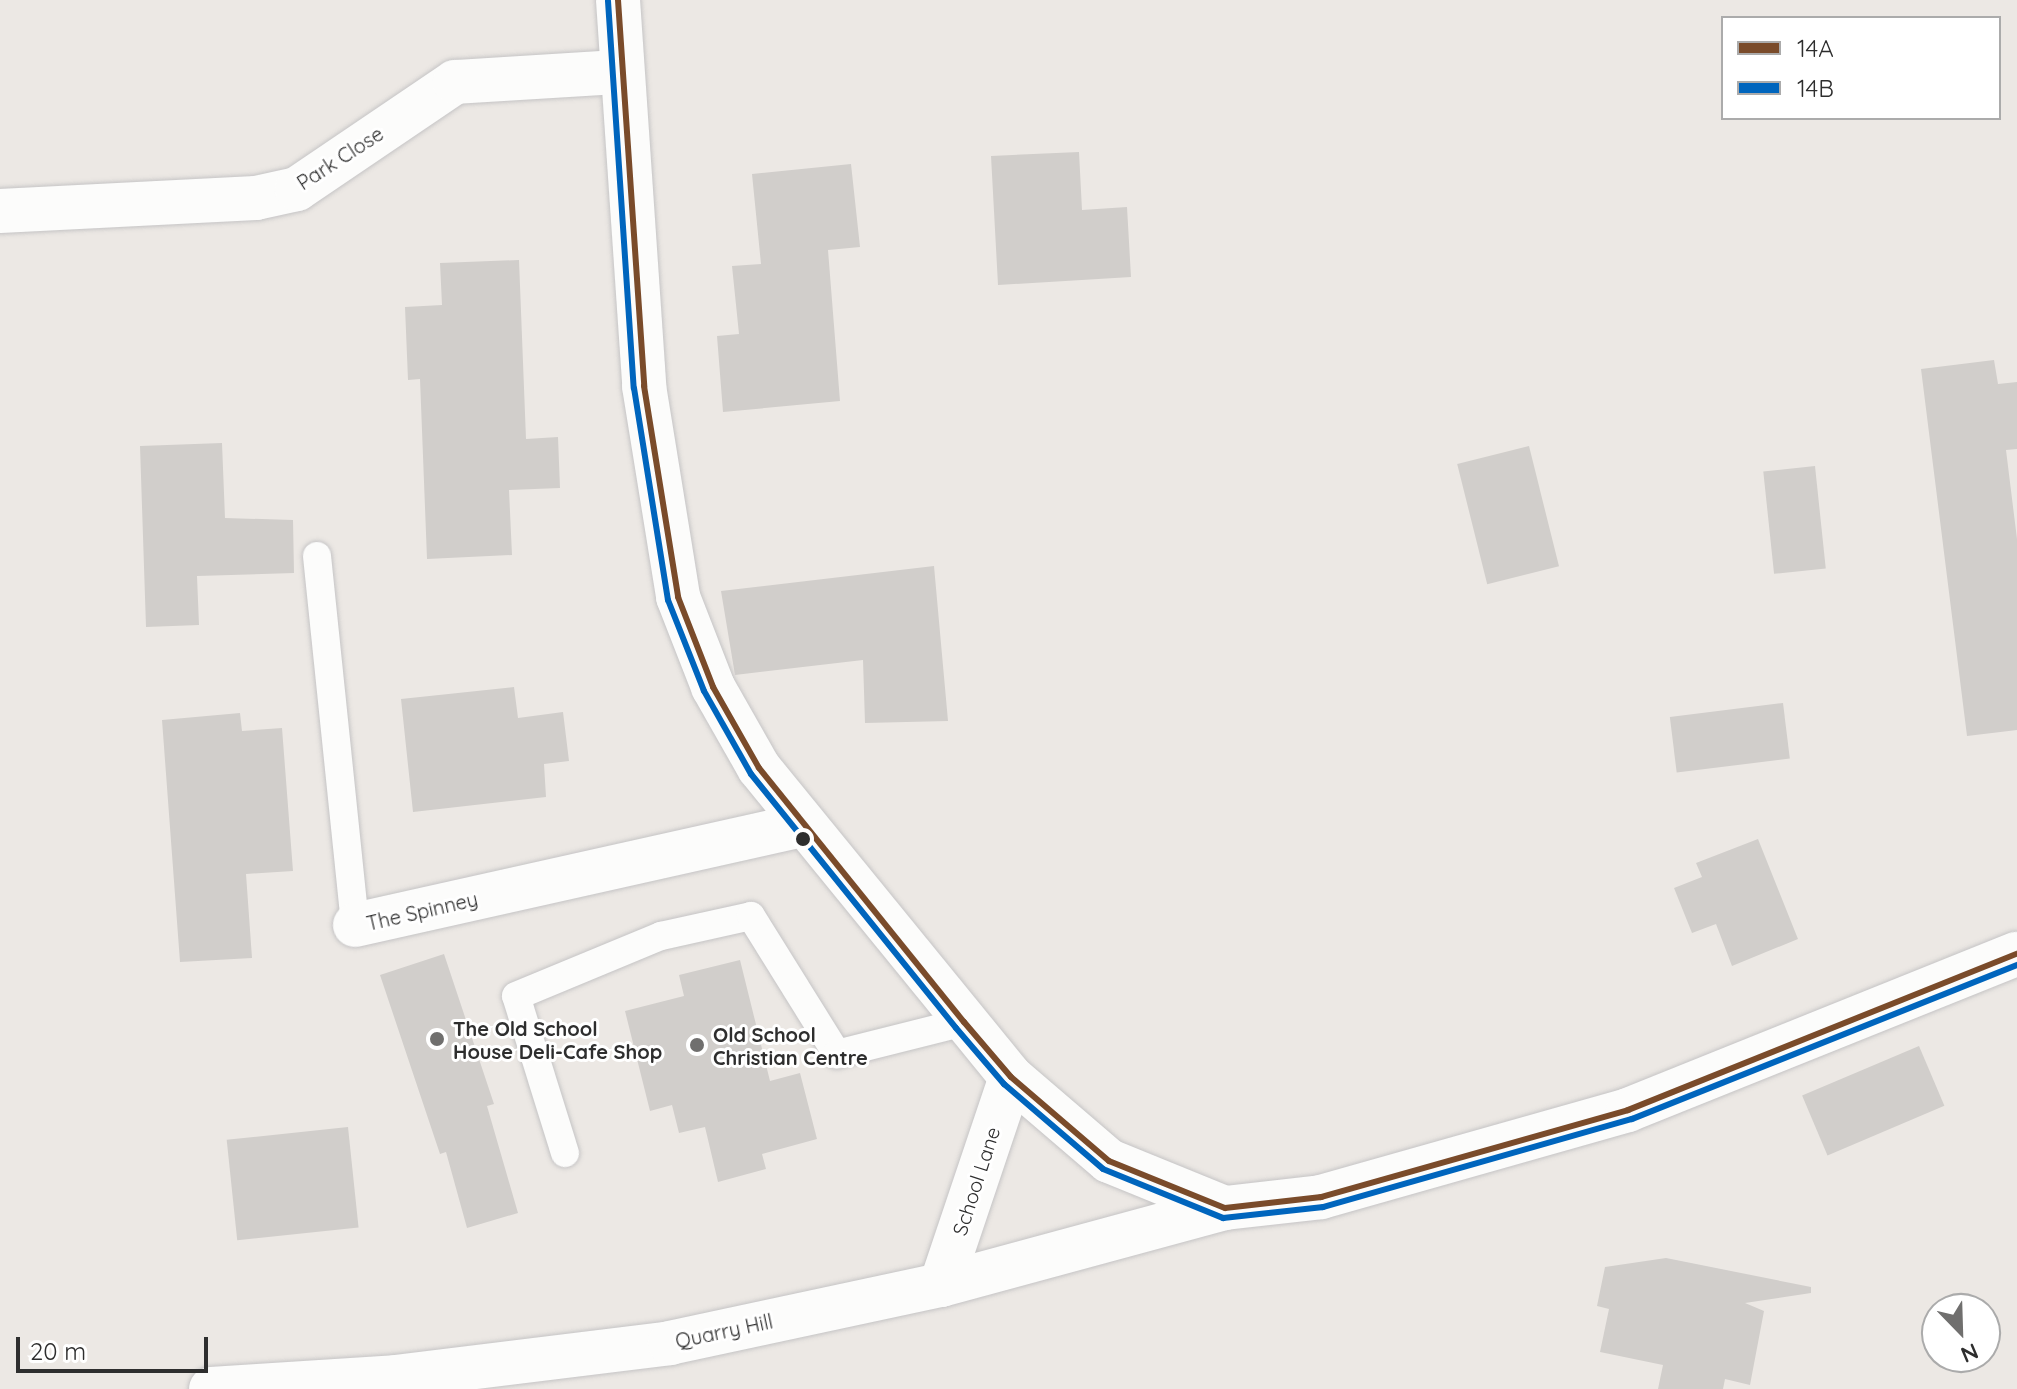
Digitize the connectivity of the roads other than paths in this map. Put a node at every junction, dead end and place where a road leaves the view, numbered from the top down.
1 (618, 0) edge
2 (620, 72) junction
3 (0, 211) edge
4 (317, 556) dead end
5 (804, 825) junction
6 (355, 925) joint
7 (2017, 954) edge
8 (964, 1022) junction
9 (1011, 1077) junction
10 (565, 1153) dead end
11 (1225, 1208) junction
12 (941, 1285) junction
13 (395, 1383) edge
14 (211, 1389) edge

1 - 2 street
2 - 3 street, Park Close
2 - 5 street
4 - 6 lane, The Spinney
5 - 6 street, The Spinney
5 - 8 street
7 - 11 street, Quarry Hill
8 - 9 street
8 - 10 lane
9 - 11 street
9 - 12 street, School Lane
11 - 12 street, Quarry Hill
12 - 13 street, Quarry Hill
13 - 14 street, Quarry Hill

